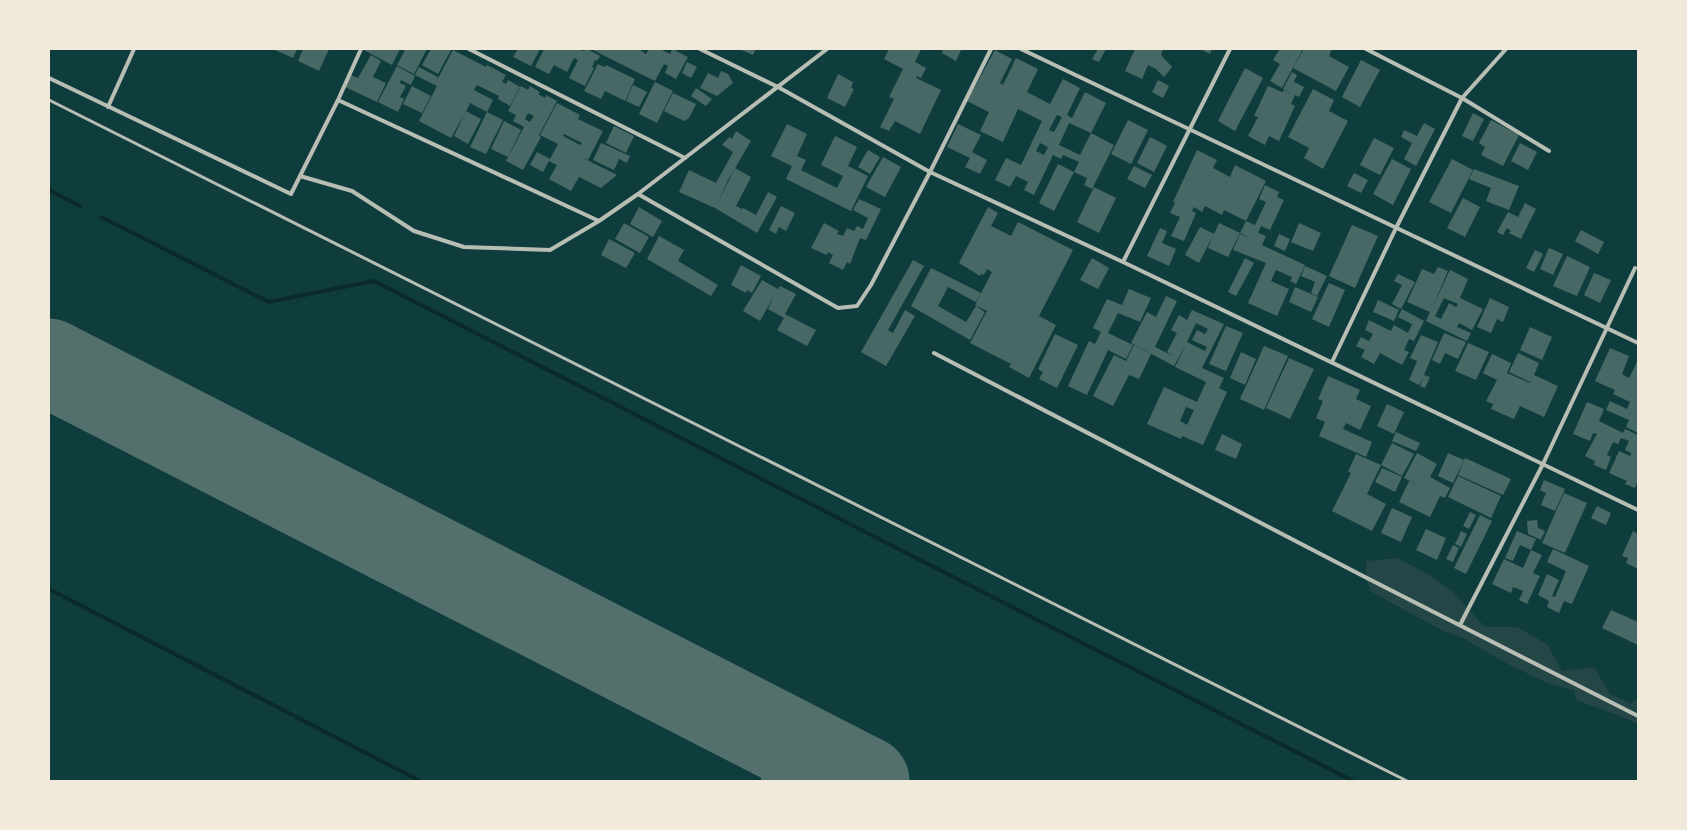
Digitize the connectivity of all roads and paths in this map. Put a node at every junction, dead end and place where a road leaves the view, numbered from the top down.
1 (134, 49) edge
2 (361, 49) edge
3 (469, 49) edge
4 (700, 49) edge
5 (827, 49) edge
6 (991, 49) edge
7 (1021, 49) edge
8 (1230, 49) edge
9 (1366, 49) edge
10 (1506, 49) edge
11 (49, 78) edge
12 (778, 87) junction
13 (1462, 98) junction
14 (49, 100) edge
15 (338, 100) junction
16 (108, 107) junction
17 (1189, 129) junction
18 (1549, 151) dead end
19 (685, 158) junction
20 (930, 172) junction
21 (300, 176) junction
22 (638, 194) junction
23 (599, 222) junction
24 (1396, 228) junction
25 (1123, 262) junction
26 (1635, 268) dead end
27 (1608, 328) junction
28 (1638, 343) edge
29 (934, 353) dead end
30 (1332, 362) junction
31 (1543, 464) junction
32 (1638, 510) edge
33 (1460, 625) junction
34 (1638, 716) edge
35 (1407, 781) edge

1 - 16 street
2 - 15 street
3 - 19 street
4 - 12 street
5 - 12 street
6 - 20 street
7 - 17 street
8 - 17 street
9 - 13 street
10 - 13 street
11 - 16 street
12 - 19 street
12 - 20 street
13 - 18 street
13 - 24 street
14 - 35 lane
15 - 21 street
15 - 23 street
16 - 21 street
17 - 24 street
17 - 25 street
19 - 22 street
20 - 22 street
20 - 25 street
21 - 23 street
22 - 23 street
24 - 27 street
24 - 30 street
25 - 30 street
26 - 27 street
27 - 28 street
27 - 31 street
29 - 33 street
30 - 31 street
31 - 32 street
31 - 33 street
33 - 34 street

